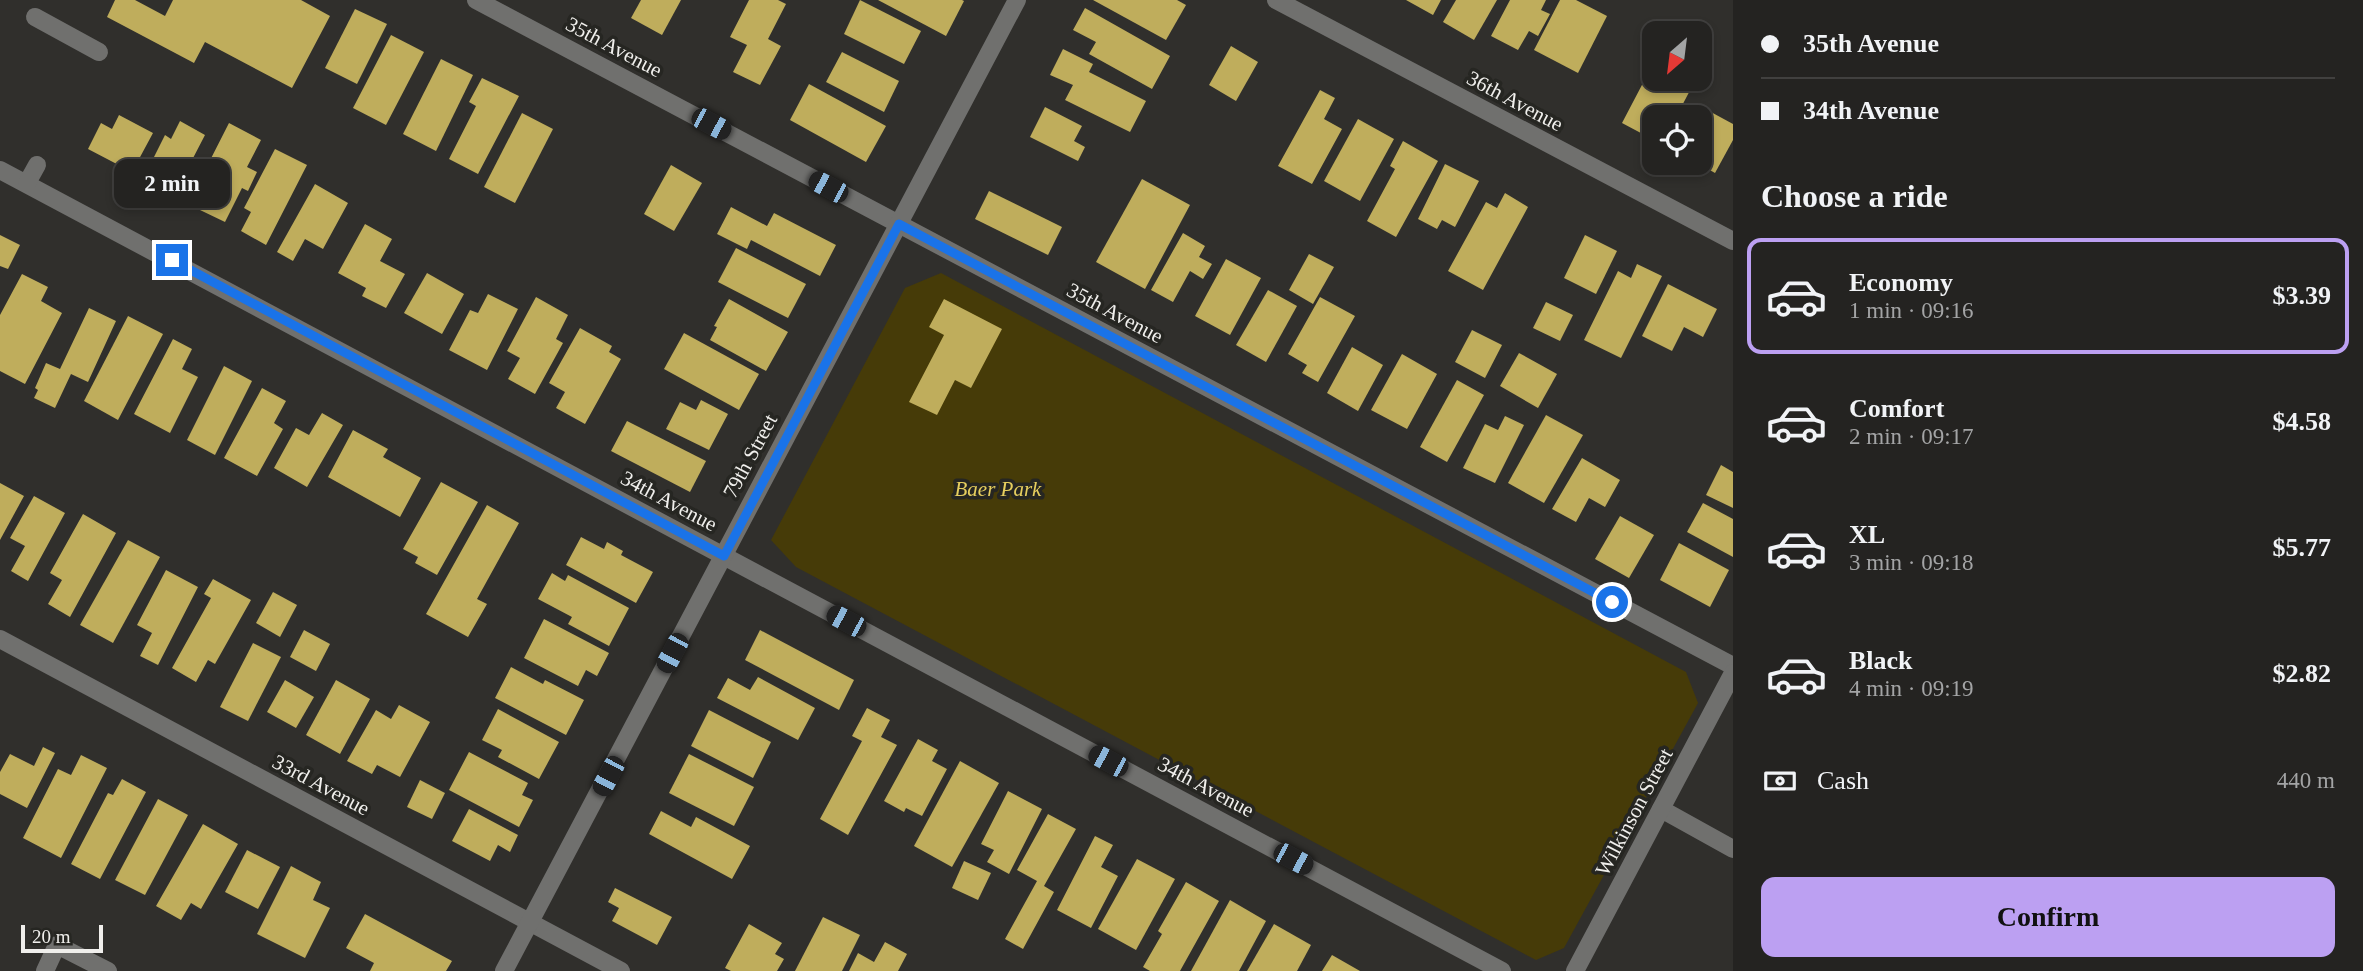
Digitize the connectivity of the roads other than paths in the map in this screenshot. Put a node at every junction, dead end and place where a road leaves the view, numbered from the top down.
1 (476, 0) edge
2 (1017, 0) edge
3 (1276, 0) edge
4 (35, 17) dead end
5 (99, 52) dead end
6 (37, 165) dead end
7 (0, 170) edge
8 (27, 183) junction
9 (899, 224) junction
10 (1733, 242) edge
11 (724, 556) junction
12 (0, 639) edge
13 (1733, 666) edge
14 (1733, 674) edge
15 (1661, 808) junction
16 (1733, 849) edge
17 (530, 922) junction
18 (45, 971) edge
19 (108, 971) edge
20 (504, 971) edge
21 (621, 971) edge
22 (1502, 971) edge
23 (1575, 971) edge

1 - 9 street, 35th Avenue
2 - 9 street, 79th Street
3 - 10 street, 36th Avenue
4 - 5 street
6 - 8 street
7 - 8 street, 34th Avenue
8 - 11 street, 34th Avenue
9 - 11 street, 79th Street
9 - 13 street, 35th Avenue
11 - 17 street, 79th Street
11 - 22 street, 34th Avenue
12 - 17 street, 33rd Avenue
14 - 15 street, Wilkinson Street
15 - 16 street
15 - 23 street, Wilkinson Street
17 - 20 street, 79th Street
17 - 21 street, 33rd Avenue
18 - 19 street

